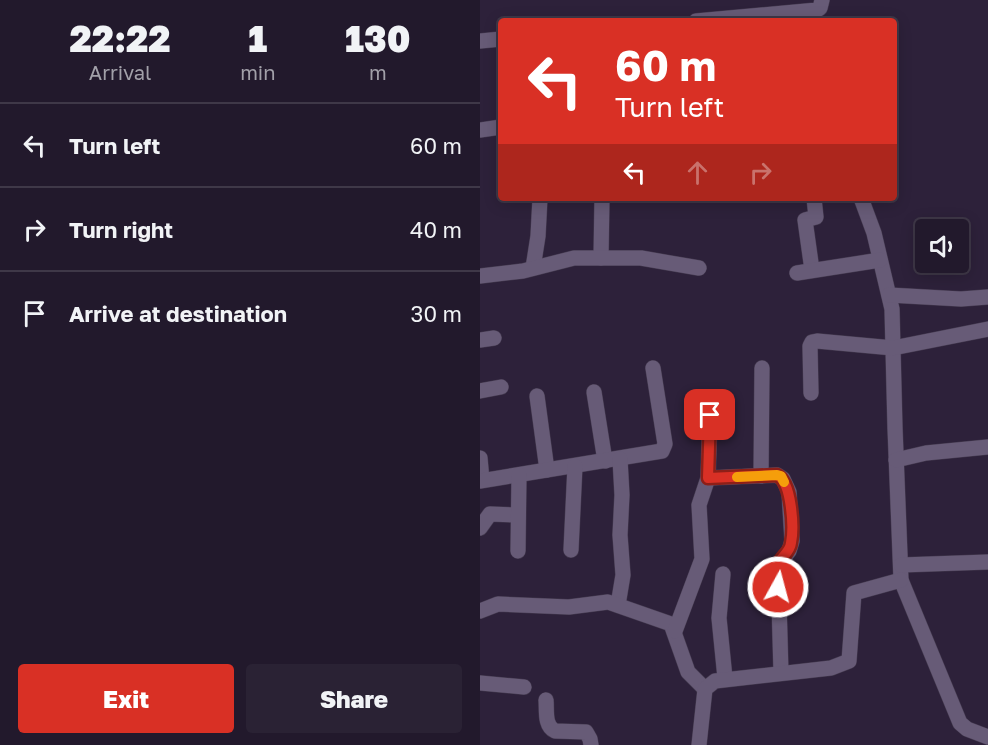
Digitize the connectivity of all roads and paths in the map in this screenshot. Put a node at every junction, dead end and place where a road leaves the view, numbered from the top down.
1 (822, 0) edge
2 (759, 12) edge
3 (717, 18) edge
4 (498, 39) edge
5 (480, 40) edge
6 (498, 127) edge
7 (480, 130) edge
8 (540, 201) edge
9 (602, 201) edge
10 (814, 201) edge
11 (862, 201) edge
12 (601, 258) junction
13 (880, 260) junction
14 (533, 268) junction
15 (699, 268) dead end
16 (812, 270) junction
17 (797, 273) dead end
18 (480, 276) edge
19 (888, 295) junction
20 (988, 297) edge
21 (988, 329) edge
22 (893, 348) junction
23 (653, 368) dead end
24 (762, 368) dead end
25 (501, 387) dead end
26 (480, 392) edge
27 (594, 392) dead end
28 (811, 393) dead end
29 (537, 396) dead end
30 (710, 415) dead end
31 (988, 447) edge
32 (480, 458) edge
33 (612, 460) junction
34 (896, 460) junction
35 (575, 466) junction
36 (546, 470) junction
37 (519, 475) junction
38 (761, 476) junction
39 (708, 478) junction
40 (481, 481) edge
41 (518, 515) junction
42 (480, 528) edge
43 (571, 550) dead end
44 (518, 551) dead end
45 (988, 562) edge
46 (901, 573) junction
47 (723, 574) dead end
48 (618, 605) junction
49 (480, 611) edge
50 (675, 631) junction
51 (781, 673) junction
52 (725, 678) junction
53 (480, 682) edge
54 (524, 687) dead end
55 (705, 689) junction
56 (546, 700) dead end
57 (988, 737) edge
58 (591, 745) edge
59 (699, 745) edge

1 - 2 street
2 - 3 street
4 - 5 street
6 - 7 street
8 - 14 street
9 - 12 street
10 - 16 street
11 - 13 street
12 - 14 street
12 - 15 street
13 - 16 street
13 - 19 street
14 - 18 street
16 - 17 street
19 - 20 street
19 - 22 street
21 - 22 street
22 - 28 street
22 - 34 street
23 - 33 street
24 - 38 street
25 - 26 street
27 - 33 street
29 - 36 street
30 - 39 street
31 - 34 street
32 - 40 street
33 - 35 street
33 - 48 street
34 - 46 street
35 - 36 street
35 - 43 street
36 - 37 street
37 - 40 street
37 - 41 street
38 - 39 street
38 - 51 street
39 - 50 street
41 - 42 street
41 - 44 street
45 - 46 street
46 - 51 street
46 - 57 street
47 - 52 street
48 - 49 street
48 - 50 street
50 - 55 street
51 - 52 street
52 - 55 street
53 - 54 street
55 - 59 street
56 - 58 street

